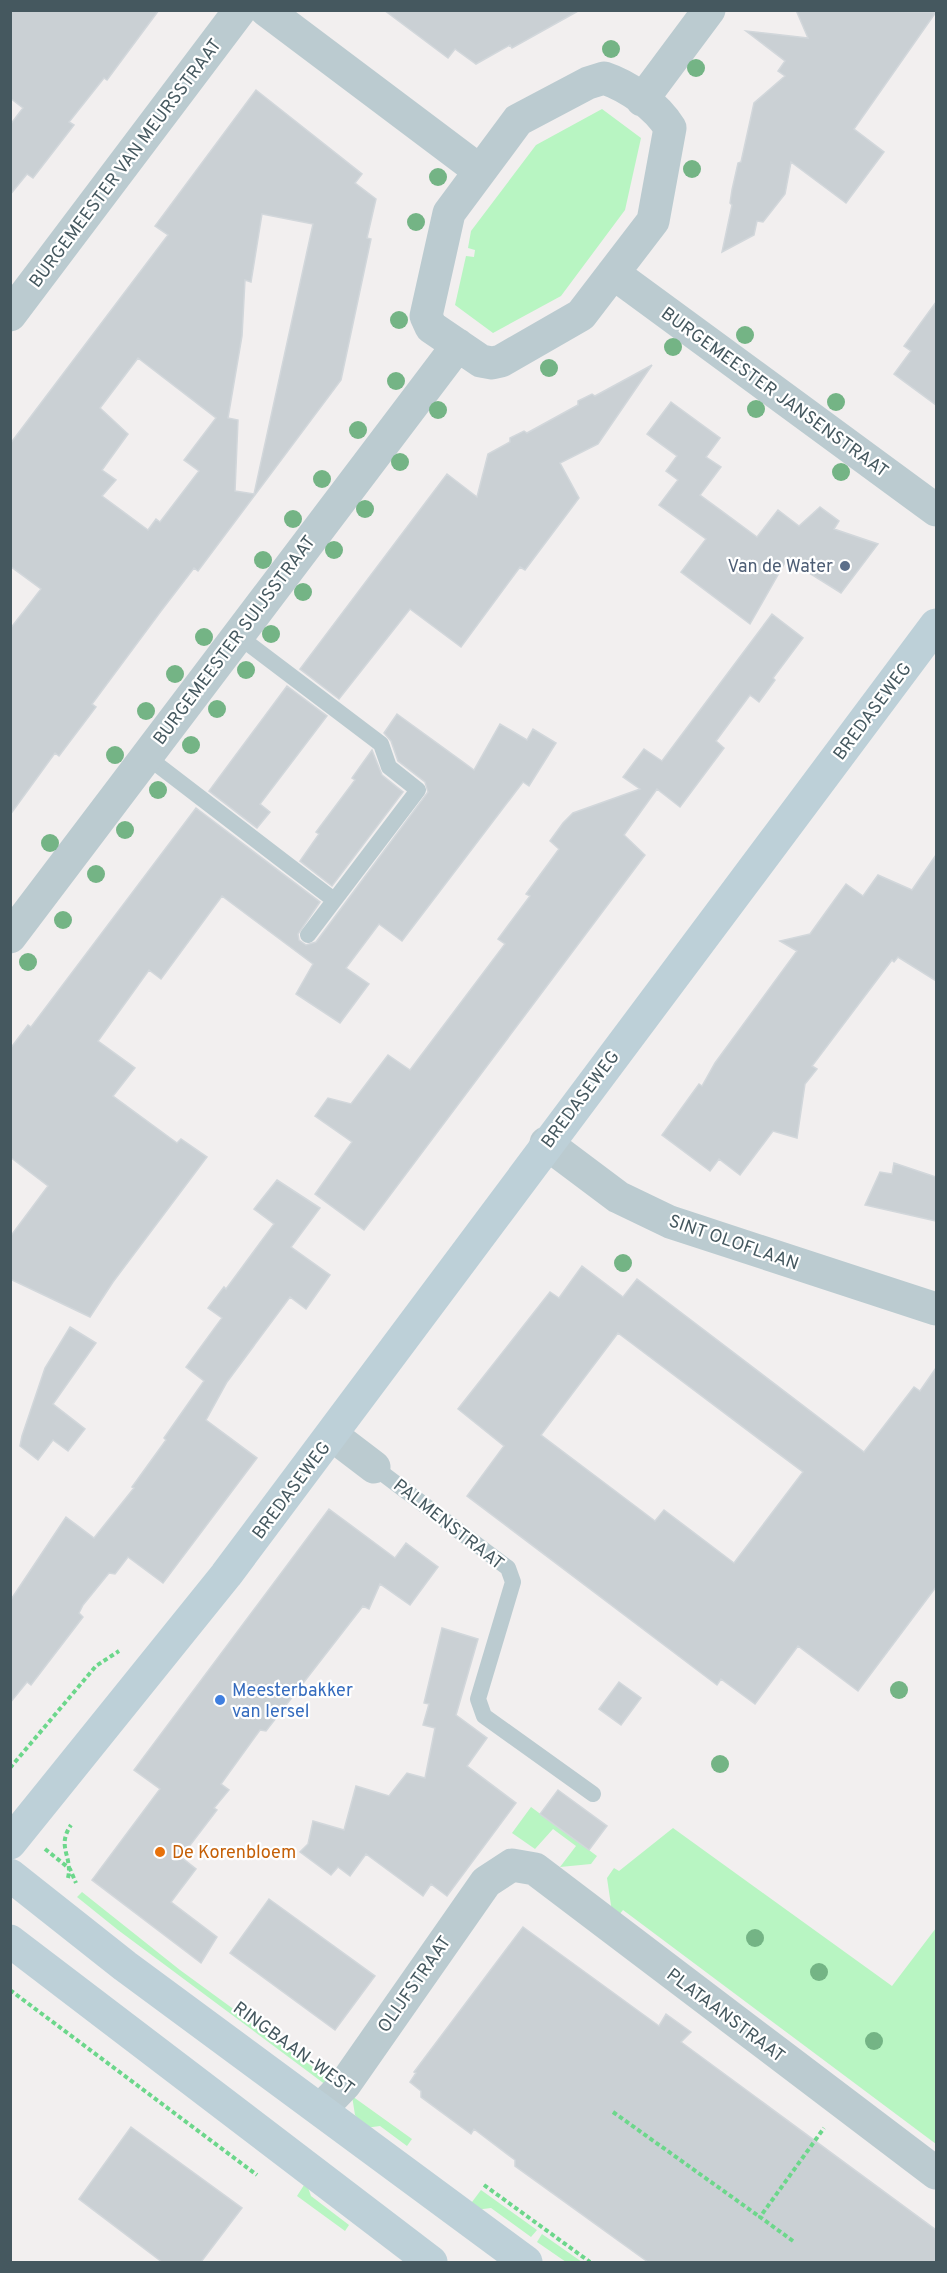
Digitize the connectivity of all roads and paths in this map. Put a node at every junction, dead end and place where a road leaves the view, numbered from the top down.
1 (240, 10) edge
2 (266, 10) edge
3 (709, 10) edge
4 (642, 100) junction
5 (480, 171) junction
6 (613, 273) junction
7 (12, 308) edge
8 (458, 345) junction
9 (936, 510) edge
10 (936, 625) edge
11 (237, 635) junction
12 (146, 756) junction
13 (334, 900) junction
14 (308, 935) dead end
15 (10, 937) edge
16 (546, 1143) junction
17 (936, 1309) edge
18 (332, 1435) junction
19 (374, 1467) joint
20 (593, 1794) dead end
21 (72, 1823) dead end
22 (16, 1836) edge
23 (512, 1865) joint
24 (70, 1869) junction
25 (10, 1875) edge
26 (78, 1887) dead end
27 (49, 1905) junction
28 (10, 1941) edge
29 (10, 1990) edge
30 (842, 2103) junction
31 (321, 2109) junction
32 (614, 2112) dead end
33 (936, 2173) edge
34 (258, 2176) dead end
35 (478, 2181) dead end
36 (760, 2217) junction
37 (793, 2241) dead end
38 (431, 2262) edge
39 (526, 2262) edge
40 (590, 2262) edge

1 - 7 street, BURGEMEESTER VAN MEURSSTRAAT
2 - 5 street
3 - 4 street
4 - 5 street
4 - 6 street
5 - 8 street
6 - 8 street
6 - 9 street, BURGEMEESTER JANSENSTRAAT
8 - 11 street, BURGEMEESTER SUIJSSTRAAT
10 - 16 street, BREDASEWEG
11 - 12 street, BURGEMEESTER SUIJSSTRAAT
11 - 13 lane
12 - 13 lane
12 - 15 street, BURGEMEESTER SUIJSSTRAAT
13 - 14 lane
16 - 17 street, SINT OLOFLAAN
16 - 18 street, BREDASEWEG
18 - 19 street, PALMENSTRAAT
18 - 22 street, BREDASEWEG
19 - 20 lane, PALMENSTRAAT
21 - 24 path
22 - 24 path
23 - 30 street, PLATAANSTRAAT
23 - 31 street, OLIJFSTRAAT
24 - 26 path
24 - 27 path
25 - 27 street, RINGBAAN-WEST
27 - 31 street, RINGBAAN-WEST
28 - 38 street
29 - 34 path
30 - 33 street, PLATAANSTRAAT
30 - 36 path
31 - 39 street, RINGBAAN-WEST
32 - 36 path
35 - 40 path
36 - 37 path

